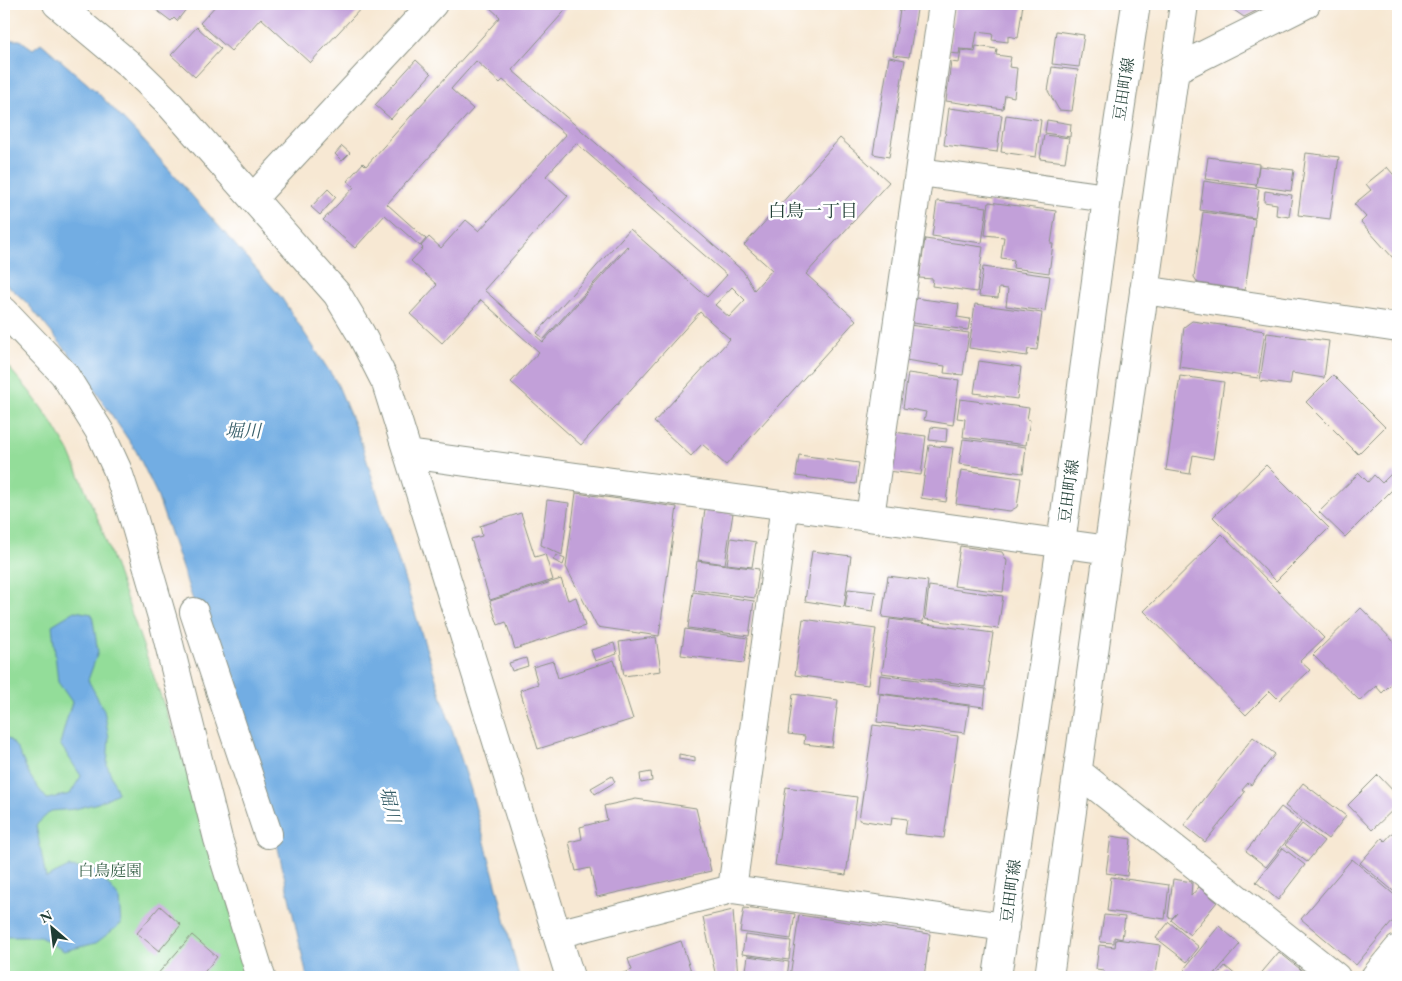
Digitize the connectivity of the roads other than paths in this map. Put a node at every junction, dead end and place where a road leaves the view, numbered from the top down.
1 (57, 4) edge
2 (433, 4) edge
3 (943, 4) edge
4 (1136, 4) edge
5 (1184, 4) edge
6 (1306, 4) edge
7 (1174, 70) junction
8 (920, 172) junction
9 (253, 198) junction
10 (1107, 198) junction
11 (1144, 290) junction
12 (4, 311) edge
13 (1398, 328) edge
14 (408, 454) junction
15 (785, 505) junction
16 (870, 517) junction
17 (1061, 544) junction
18 (1109, 550) junction
19 (194, 612) dead end
20 (1078, 772) junction
21 (268, 834) dead end
22 (732, 889) junction
23 (1005, 927) junction
24 (556, 934) junction
25 (1398, 949) edge
26 (261, 977) edge
27 (570, 977) edge
28 (997, 977) edge
29 (1049, 977) edge
30 (1336, 977) edge
31 (1375, 977) edge

1 - 9 street
2 - 9 street
3 - 8 street
4 - 10 street, 豆田町線
5 - 7 street
6 - 7 street
7 - 11 street
8 - 10 street
8 - 16 street
9 - 14 street
10 - 17 street, 豆田町線
11 - 13 street
11 - 18 street
12 - 26 street
14 - 15 street
14 - 24 street
15 - 16 street
15 - 22 street
16 - 17 street
17 - 18 street
17 - 23 street, 豆田町線
18 - 20 street
19 - 21 street
20 - 29 street
20 - 30 street
22 - 23 street
22 - 24 street
23 - 28 street, 豆田町線
24 - 27 street
25 - 31 street

